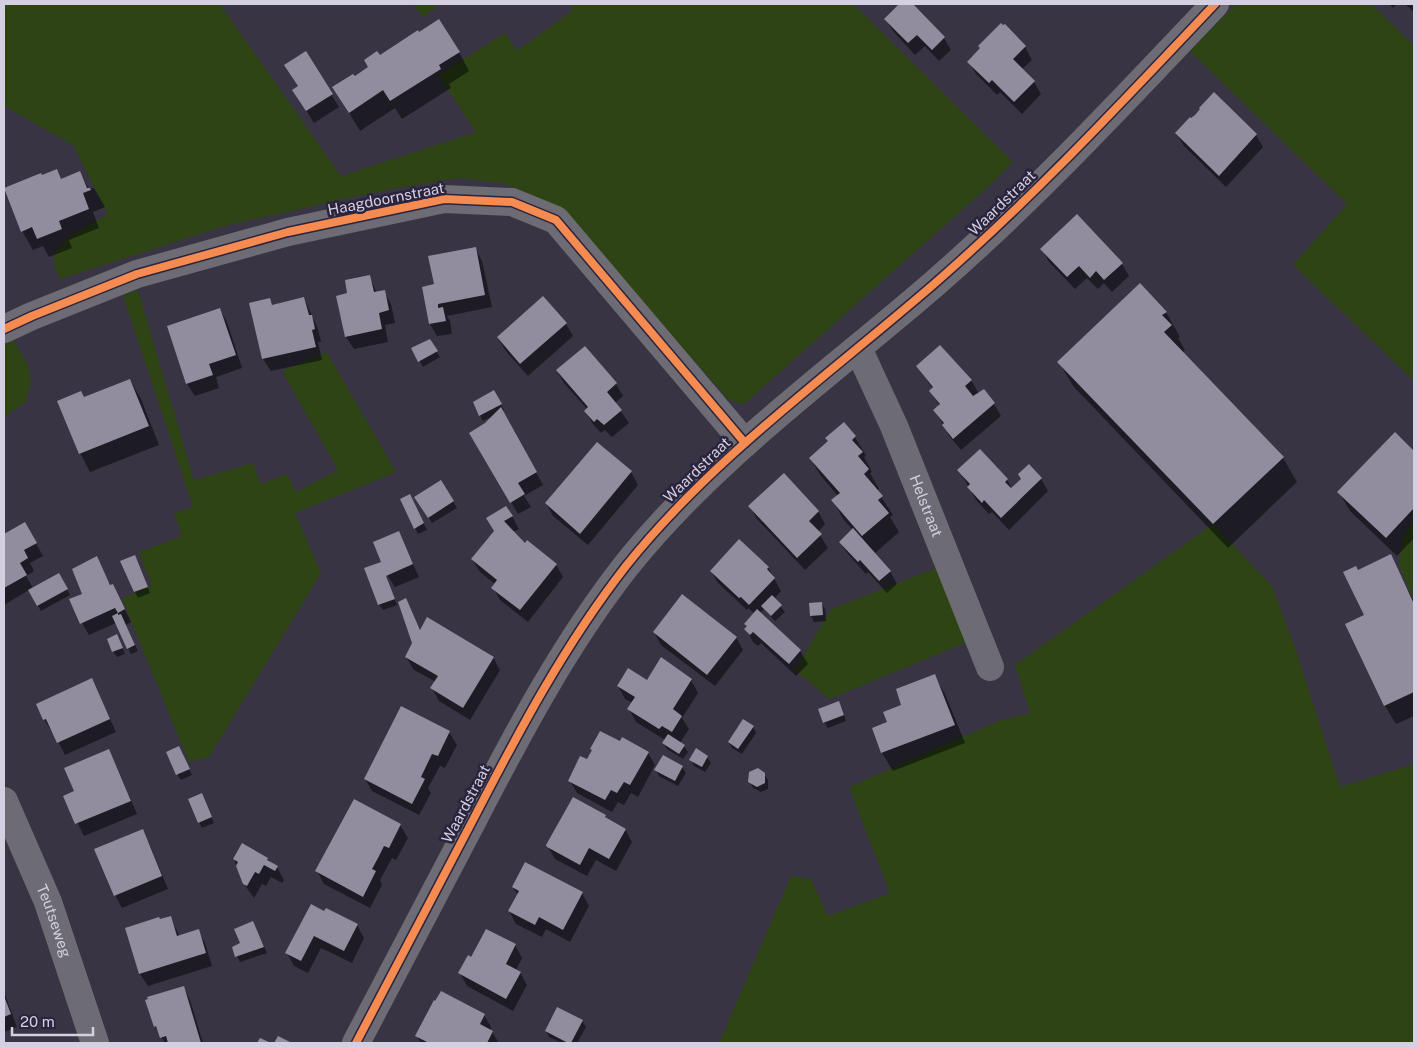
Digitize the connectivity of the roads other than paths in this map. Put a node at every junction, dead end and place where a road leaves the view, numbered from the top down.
1 (1215, 4) edge
2 (4, 329) edge
3 (858, 348) junction
4 (745, 443) junction
5 (990, 668) dead end
6 (4, 801) edge
7 (94, 1043) edge
8 (356, 1043) edge

1 - 3 street, Waardstraat
2 - 4 street, Haagdoornstraat
3 - 4 street, Waardstraat
3 - 5 street, Helstraat
4 - 8 street, Waardstraat
6 - 7 street, Teutseweg

